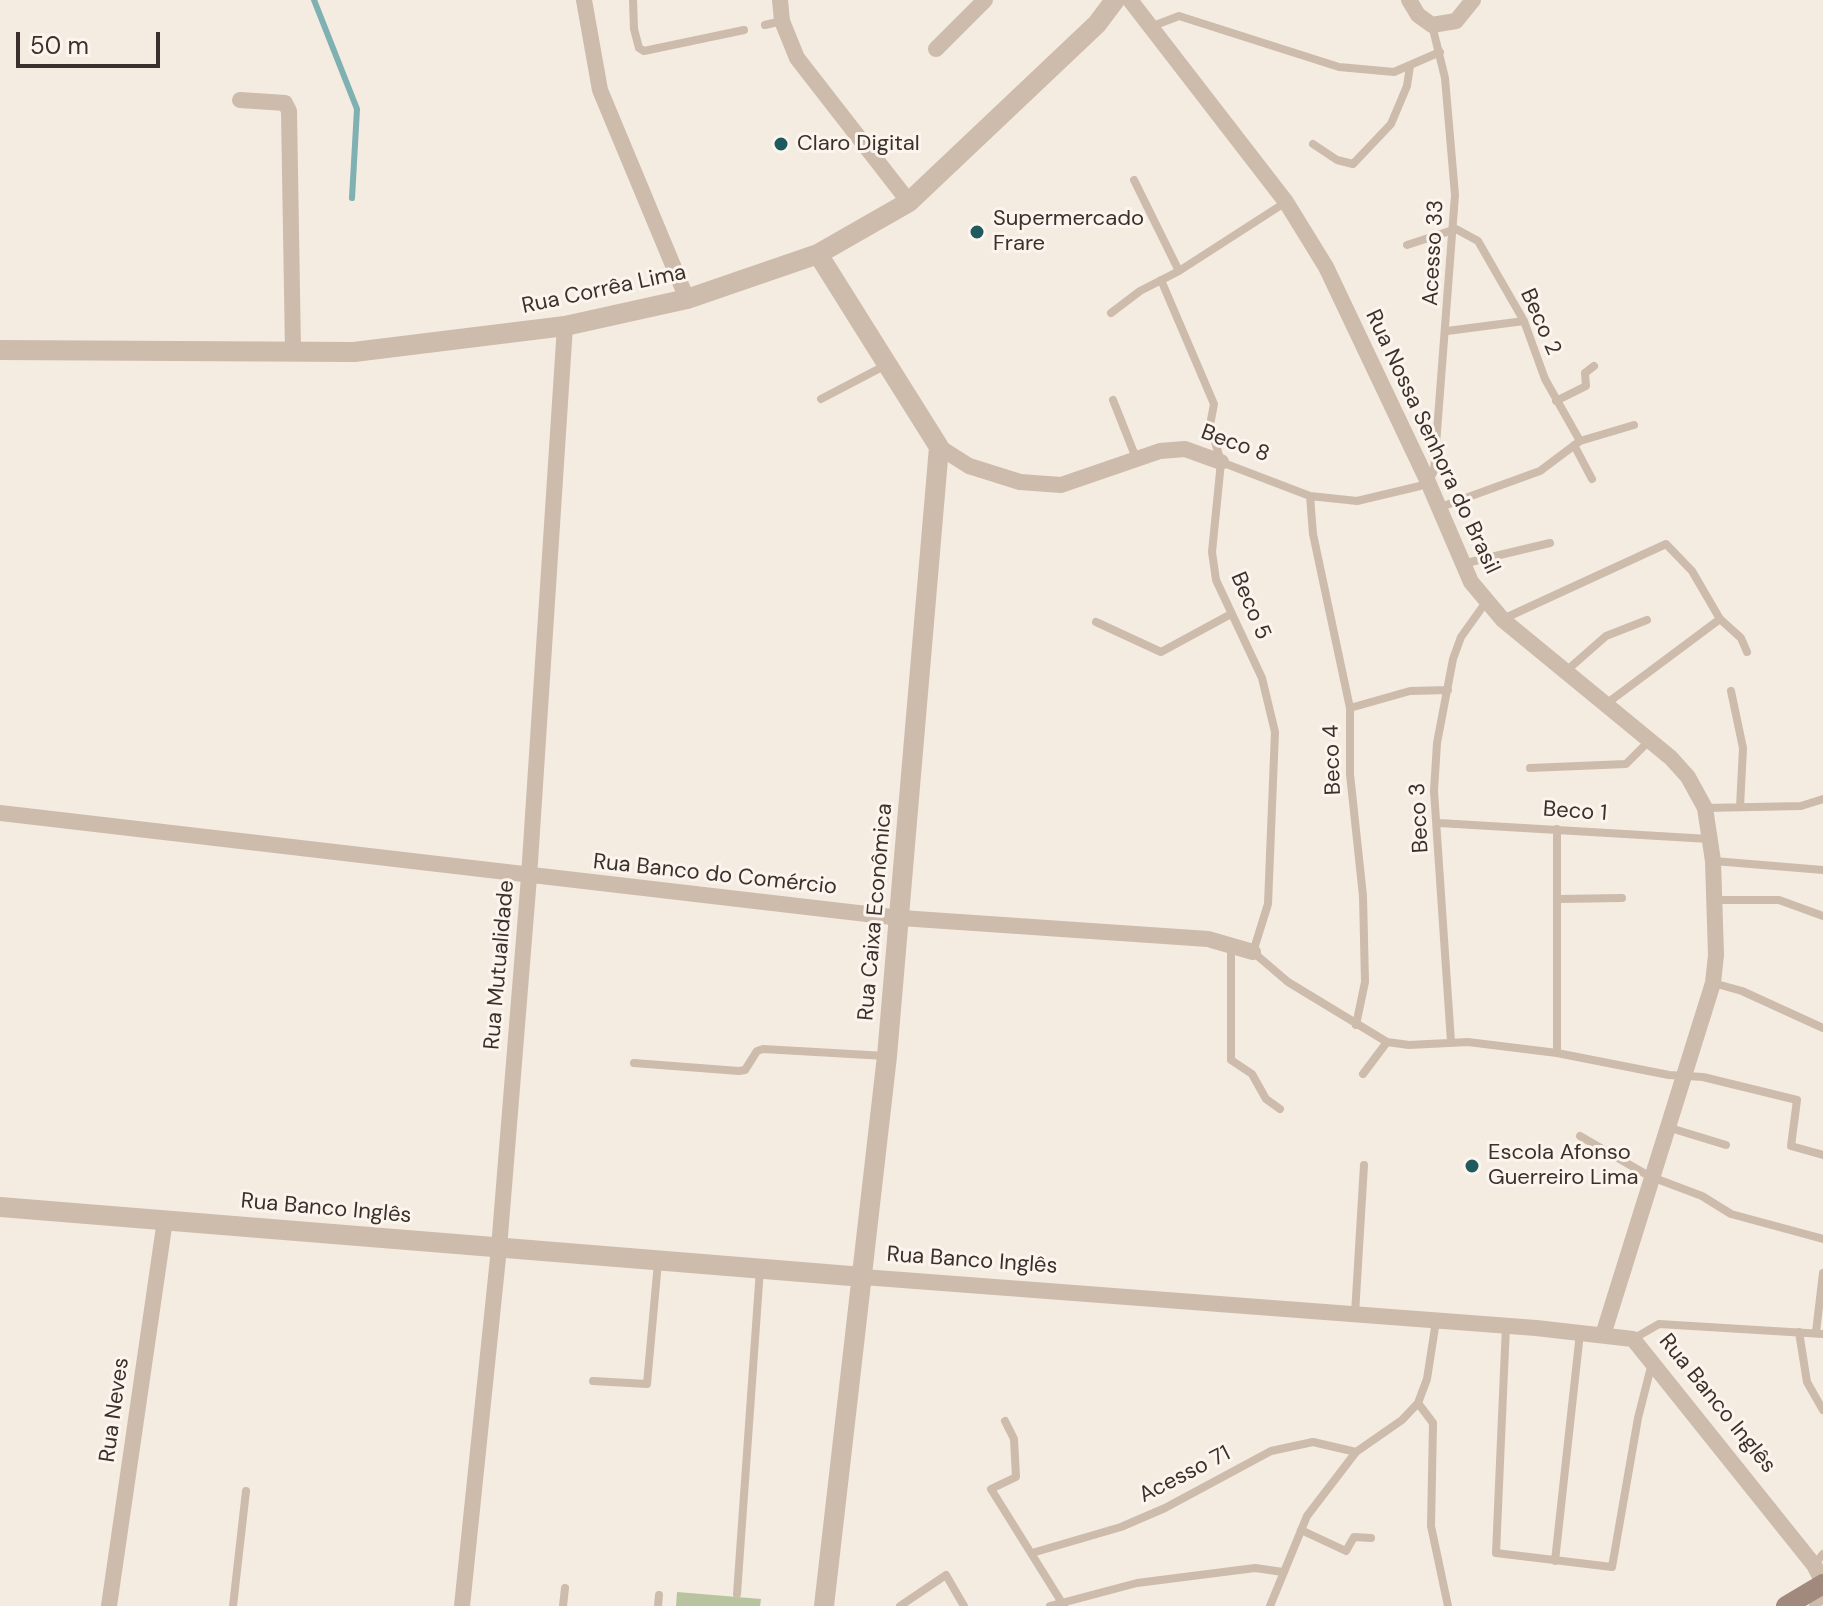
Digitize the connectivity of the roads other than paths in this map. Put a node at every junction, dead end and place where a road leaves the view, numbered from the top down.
1 (584, 0) edge
2 (633, 0) edge
3 (780, 0) edge
4 (985, 0) edge
5 (1115, 0) edge
6 (1130, 0) edge
7 (1409, 0) edge
8 (1473, 0) edge
9 (782, 21) junction
10 (765, 25) dead end
11 (1432, 25) junction
12 (1153, 26) junction
13 (744, 30) dead end
14 (936, 49) dead end
15 (1440, 52) junction
16 (1410, 66) junction
17 (240, 100) dead end
18 (1313, 144) dead end
19 (1134, 180) dead end
20 (909, 202) junction
21 (1286, 202) junction
22 (1456, 229) junction
23 (1407, 245) dead end
24 (818, 254) junction
25 (1179, 271) junction
26 (1161, 280) junction
27 (687, 299) junction
28 (1111, 313) dead end
29 (1524, 321) junction
30 (565, 326) junction
31 (1447, 331) junction
32 (0, 350) edge
33 (293, 351) junction
34 (889, 363) junction
35 (1594, 366) dead end
36 (821, 399) dead end
37 (1113, 400) dead end
38 (1556, 401) junction
39 (1634, 425) dead end
40 (1577, 443) junction
41 (939, 447) junction
42 (1136, 458) junction
43 (1221, 462) junction
44 (1592, 479) dead end
45 (1428, 482) junction
46 (1310, 496) junction
47 (1438, 509) junction
48 (1550, 543) dead end
49 (1462, 564) junction
50 (1486, 602) junction
51 (1231, 614) junction
52 (1720, 619) junction
53 (1503, 620) junction
54 (1647, 620) dead end
55 (1096, 622) dead end
56 (1747, 652) dead end
57 (1565, 672) junction
58 (1448, 690) junction
59 (1731, 691) dead end
60 (1606, 704) junction
61 (1350, 708) junction
62 (1649, 741) junction
63 (1530, 768) dead end
64 (1823, 799) edge
65 (1740, 807) junction
66 (1705, 808) junction
67 (0, 813) edge
68 (1439, 823) junction
69 (1557, 829) junction
70 (1709, 839) junction
71 (1713, 861) junction
72 (1823, 870) edge
73 (529, 877) junction
74 (1622, 898) dead end
75 (1557, 899) junction
76 (1714, 900) junction
77 (1823, 916) edge
78 (901, 918) junction
79 (1231, 943) junction
80 (1253, 952) junction
81 (1713, 983) junction
82 (1356, 1025) junction
83 (1823, 1028) edge
84 (1387, 1042) junction
85 (1451, 1042) junction
86 (1557, 1053) junction
87 (887, 1056) junction
88 (634, 1063) dead end
89 (1363, 1074) dead end
90 (1682, 1076) junction
91 (1280, 1109) dead end
92 (1666, 1127) junction
93 (1580, 1136) dead end
94 (1726, 1145) dead end
95 (1823, 1155) edge
96 (1364, 1165) dead end
97 (1649, 1176) junction
98 (0, 1207) edge
99 (165, 1220) junction
100 (1823, 1239) edge
101 (499, 1248) junction
102 (658, 1261) junction
103 (760, 1269) junction
104 (1823, 1273) edge
105 (863, 1277) junction
106 (1821, 1284) edge
107 (1355, 1314) junction
108 (1436, 1321) junction
109 (1506, 1326) junction
110 (1799, 1332) junction
111 (1580, 1333) junction
112 (1819, 1333) edge
113 (1603, 1335) junction
114 (1633, 1339) junction
115 (1653, 1361) junction
116 (593, 1381) dead end
117 (1418, 1403) junction
118 (1823, 1410) edge
119 (1005, 1421) dead end
120 (1356, 1452) junction
121 (246, 1491) dead end
122 (1301, 1530) junction
123 (1371, 1538) dead end
124 (1032, 1553) junction
125 (1819, 1559) edge
126 (1555, 1561) junction
127 (1283, 1572) junction
128 (1823, 1583) edge
129 (565, 1588) dead end
130 (737, 1594) dead end
131 (659, 1595) dead end
132 (1823, 1600) edge
133 (1062, 1603) edge
134 (109, 1606) edge
135 (233, 1606) edge
136 (462, 1606) edge
137 (563, 1606) edge
138 (658, 1606) edge
139 (824, 1606) edge
140 (900, 1606) edge
141 (964, 1606) edge
142 (1050, 1606) edge
143 (1270, 1606) edge
144 (1448, 1606) edge
145 (1786, 1606) edge
146 (1813, 1606) edge

1 - 27 street
2 - 13 lane
3 - 9 street
4 - 14 street
5 - 20 street, Rua Corrêa Lima
6 - 12 street, Rua Nossa Senhora do Brasil
7 - 11 street
8 - 11 street
9 - 10 lane
9 - 20 street
11 - 15 lane, Acesso 33
12 - 16 lane
12 - 21 street, Rua Nossa Senhora do Brasil
15 - 16 lane
15 - 22 lane, Acesso 33
16 - 18 lane
17 - 33 street
19 - 25 lane
20 - 24 street, Rua Corrêa Lima
21 - 25 lane
21 - 45 street, Rua Nossa Senhora do Brasil
22 - 23 lane
22 - 29 lane, Beco 2
22 - 31 lane, Acesso 33
24 - 27 street, Rua Corrêa Lima
24 - 34 street
25 - 26 lane
26 - 28 lane
26 - 43 lane, Beco 5
27 - 30 street, Rua Corrêa Lima
29 - 31 lane
29 - 38 lane, Beco 2
30 - 33 street, Rua Corrêa Lima
30 - 73 street, Rua Mutualidade
31 - 45 lane, Acesso 33
32 - 33 street, Rua Corrêa Lima
34 - 36 lane
34 - 41 street
35 - 38 lane
37 - 42 lane
38 - 40 lane, Beco 2
39 - 40 lane
40 - 44 lane, Beco 2
40 - 47 lane
41 - 42 street, Beco 8
41 - 78 street, Rua Caixa Econômica
42 - 43 street, Beco 8
43 - 46 lane, Beco 8
43 - 51 lane, Beco 5
45 - 46 lane, Beco 8
45 - 47 street, Rua Nossa Senhora do Brasil
46 - 61 lane, Beco 4
47 - 49 street, Rua Nossa Senhora do Brasil
48 - 49 lane
49 - 50 street, Rua Nossa Senhora do Brasil
50 - 53 street, Rua Nossa Senhora do Brasil
50 - 58 lane, Beco 3
51 - 55 lane
51 - 80 lane, Beco 5
52 - 53 lane
52 - 56 lane
52 - 60 lane
53 - 57 street, Rua Nossa Senhora do Brasil
54 - 57 lane
57 - 60 street, Rua Nossa Senhora do Brasil
58 - 61 lane
58 - 68 lane, Beco 3
59 - 65 lane
60 - 62 street, Rua Nossa Senhora do Brasil
61 - 82 lane, Beco 4
62 - 63 lane
62 - 66 street, Rua Nossa Senhora do Brasil
64 - 65 lane
65 - 66 lane
66 - 70 street, Rua Nossa Senhora do Brasil
67 - 73 street, Rua Banco do Comércio
68 - 69 lane, Beco 1
68 - 85 lane, Beco 3
69 - 70 lane, Beco 1
69 - 75 lane
70 - 71 street, Rua Nossa Senhora do Brasil
71 - 72 lane
71 - 76 street, Rua Nossa Senhora do Brasil
73 - 78 street, Rua Banco do Comércio
73 - 101 street, Rua Mutualidade
74 - 75 lane
75 - 86 lane
76 - 77 lane
76 - 81 street, Rua Nossa Senhora do Brasil
78 - 79 street, Rua Banco do Comércio
78 - 87 street, Rua Caixa Econômica
79 - 80 street, Rua Banco do Comércio
79 - 91 lane
80 - 82 lane, Rua Banco do Comércio
81 - 83 lane
81 - 90 street, Rua Nossa Senhora do Brasil
82 - 84 lane, Rua Banco do Comércio
84 - 85 lane, Rua Banco do Comércio
84 - 89 lane
85 - 86 lane, Rua Banco do Comércio
86 - 90 lane, Rua Banco do Comércio
87 - 88 lane
87 - 105 street, Rua Caixa Econômica
90 - 92 street, Rua Nossa Senhora do Brasil
90 - 95 lane, Rua Banco do Comércio
92 - 94 lane
92 - 97 street, Rua Nossa Senhora do Brasil
93 - 97 lane
96 - 107 lane
97 - 100 lane
97 - 113 street, Rua Nossa Senhora do Brasil
98 - 99 street, Rua Banco Inglês
99 - 101 street, Rua Banco Inglês
99 - 134 street, Rua Neves
101 - 102 street, Rua Banco Inglês
101 - 136 street, Rua Mutualidade
102 - 103 street, Rua Banco Inglês
102 - 116 lane
103 - 105 street, Rua Banco Inglês
103 - 130 lane
104 - 106 lane
105 - 107 street, Rua Banco Inglês
105 - 139 street, Rua Caixa Econômica
106 - 112 lane
107 - 108 street, Rua Banco Inglês
108 - 109 street, Rua Banco Inglês
108 - 117 lane
109 - 111 street, Rua Banco Inglês
109 - 126 lane
110 - 112 lane
110 - 114 lane
110 - 118 lane
111 - 113 street, Rua Banco Inglês
111 - 126 lane
113 - 114 street, Rua Banco Inglês
114 - 115 street, Rua Banco Inglês
115 - 125 street, Rua Banco Inglês
115 - 126 lane
117 - 120 lane
117 - 144 lane
119 - 124 lane
120 - 122 lane
120 - 124 lane, Acesso 71
121 - 135 lane
122 - 123 lane
122 - 127 lane
124 - 133 lane
125 - 128 street, Rua Banco Inglês
127 - 133 lane
127 - 143 lane
128 - 145 main road
129 - 137 lane
131 - 138 lane
132 - 146 lane
133 - 142 lane
140 - 141 lane

